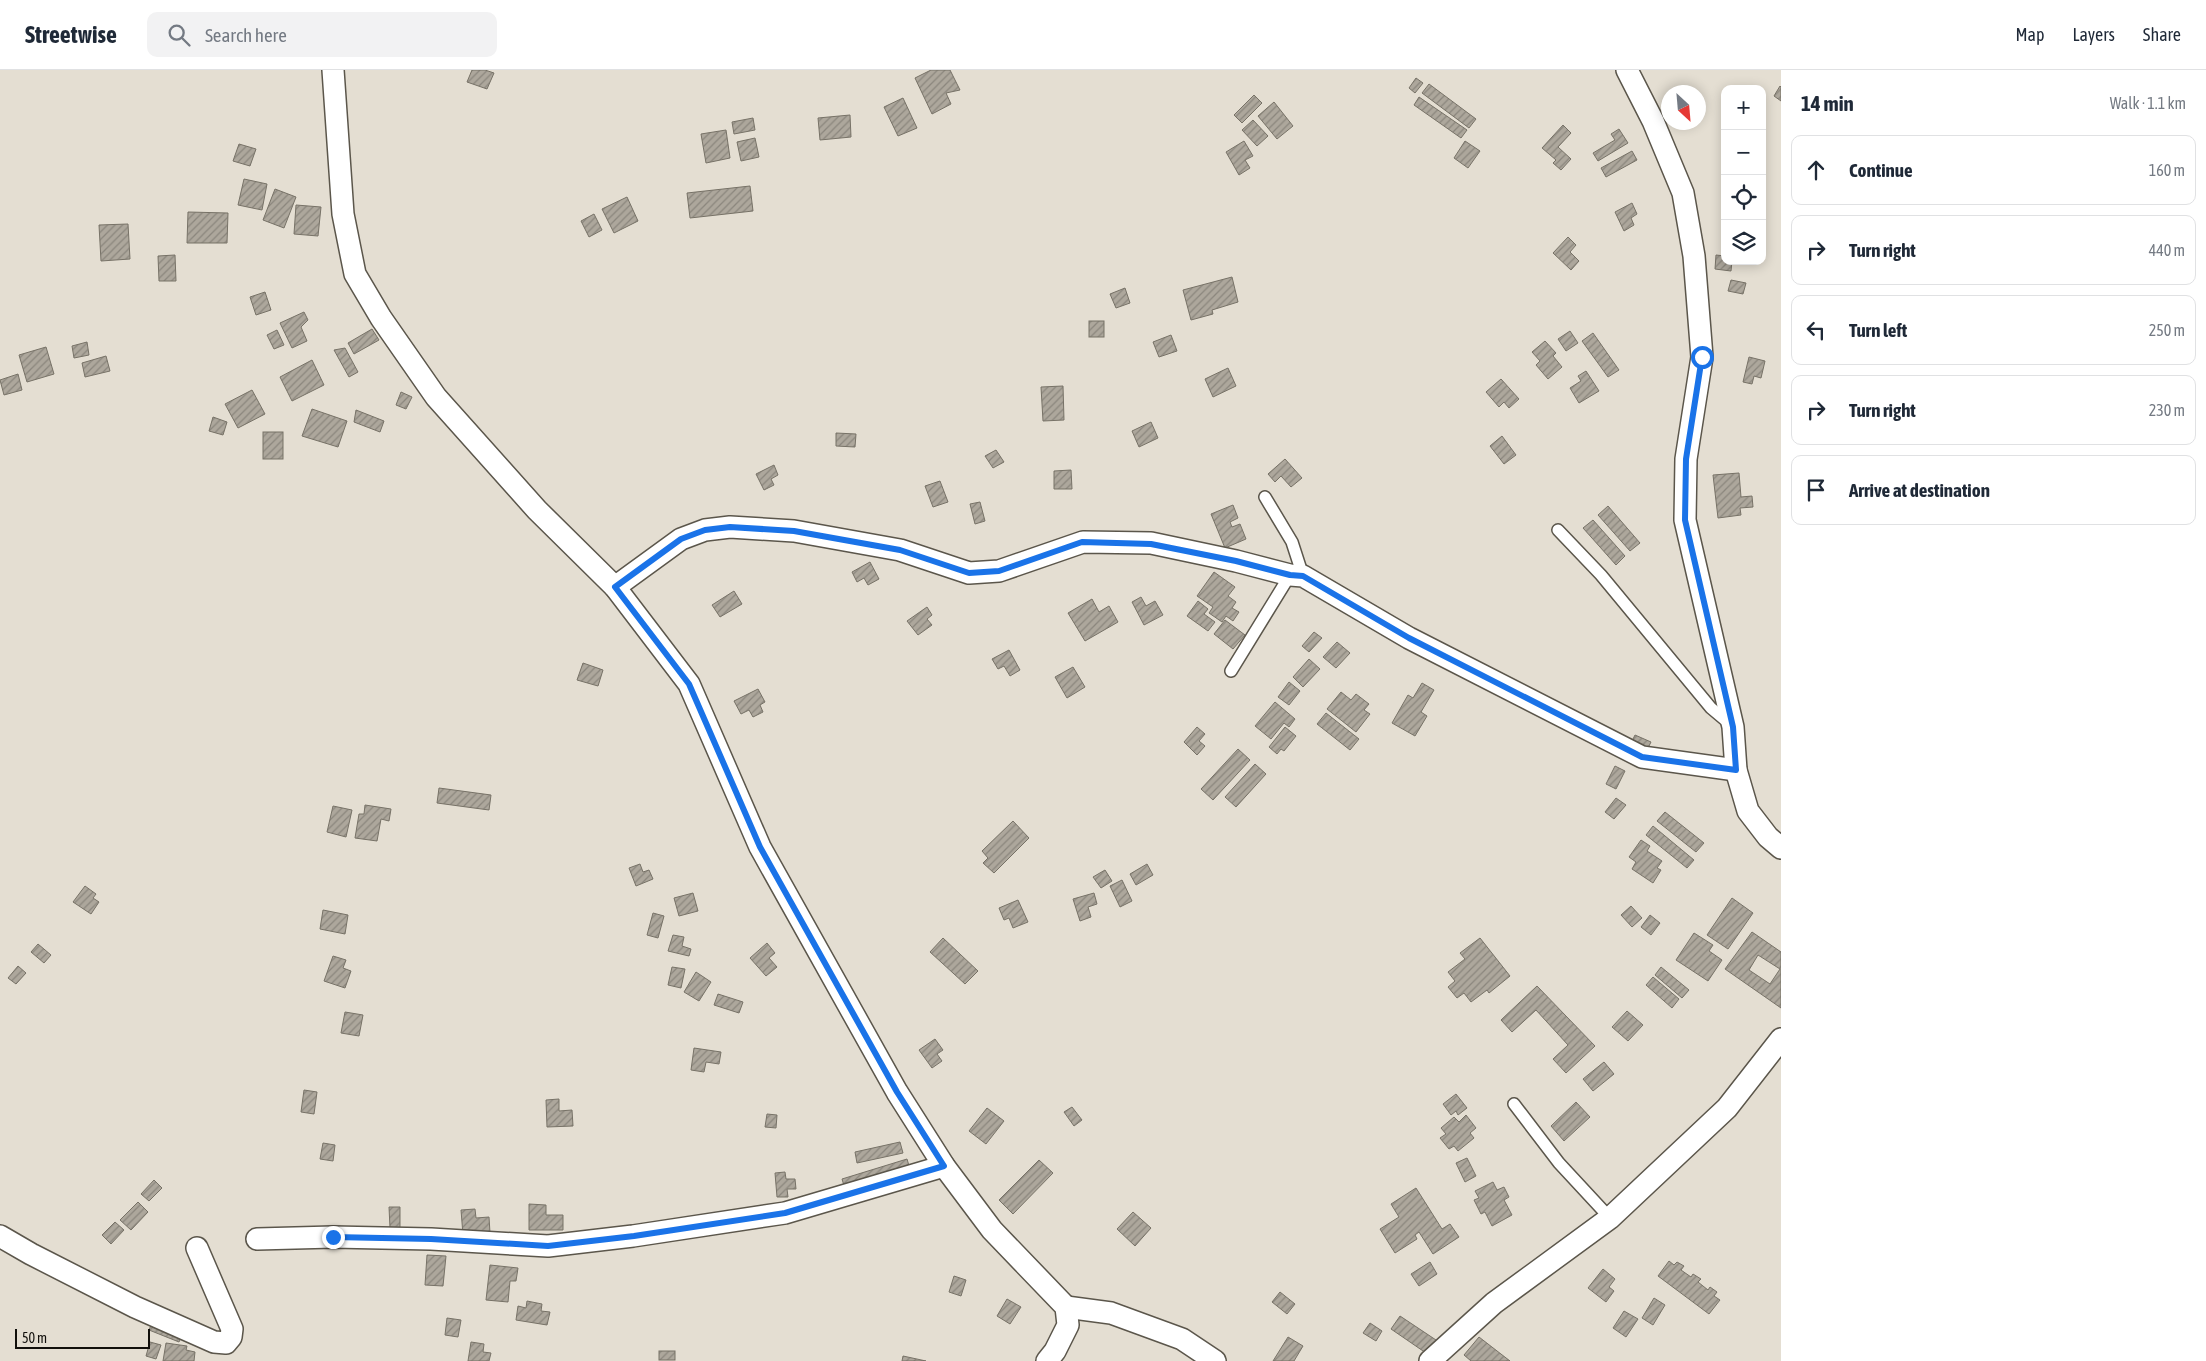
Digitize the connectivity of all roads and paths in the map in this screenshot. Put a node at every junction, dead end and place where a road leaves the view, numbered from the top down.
1 (333, 70) edge
2 (1627, 70) edge
3 (1265, 497) dead end
4 (1558, 530) dead end
5 (1296, 576) junction
6 (615, 587) junction
7 (1231, 672) dead end
8 (1733, 727) junction
9 (1736, 770) junction
10 (1781, 848) edge
11 (1781, 1039) edge
12 (1514, 1104) dead end
13 (944, 1166) junction
14 (1610, 1218) junction
15 (0, 1236) edge
16 (257, 1239) dead end
17 (197, 1248) dead end
18 (1066, 1307) junction
19 (223, 1352) edge
20 (1046, 1361) edge
21 (1215, 1361) edge
22 (1430, 1361) edge

1 - 6 street
2 - 8 street
3 - 5 lane
4 - 8 lane
5 - 6 street
5 - 7 lane
5 - 9 street
6 - 13 street
8 - 9 street
9 - 10 street
11 - 14 street
12 - 14 lane
13 - 16 street
13 - 18 street
14 - 22 street
15 - 19 street
17 - 19 street
18 - 20 street
18 - 21 street

